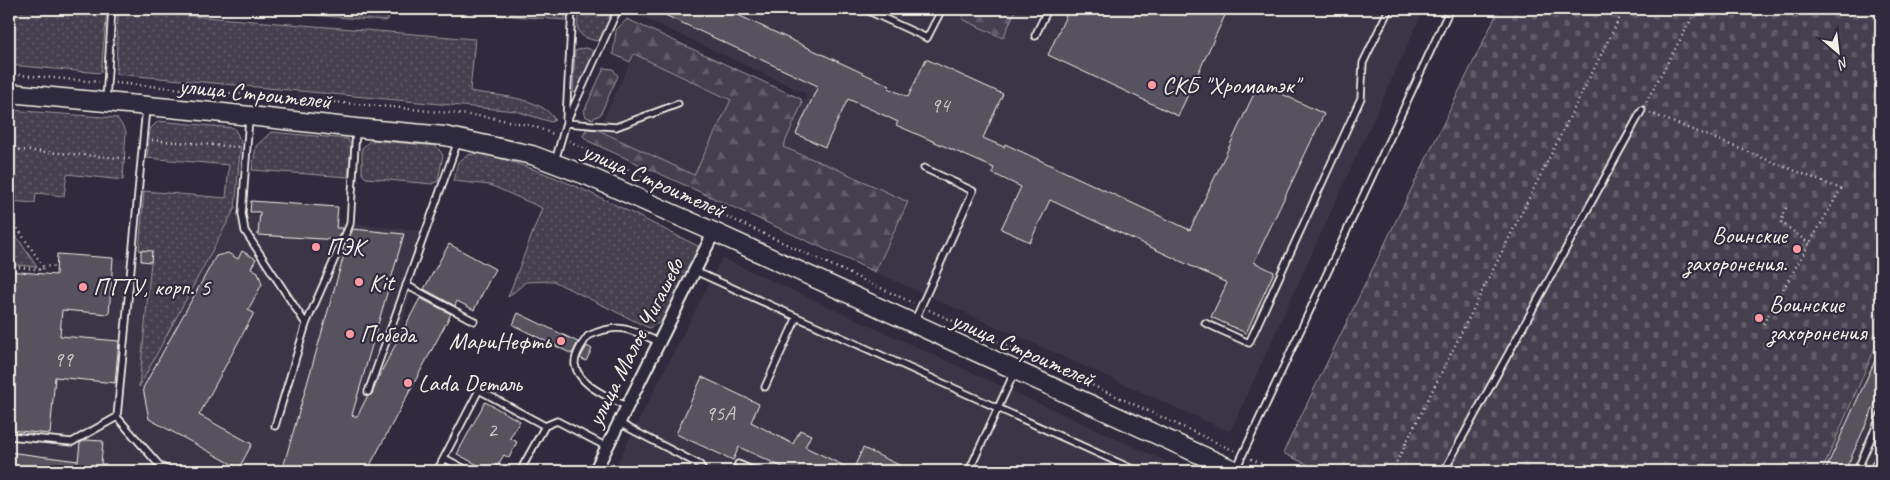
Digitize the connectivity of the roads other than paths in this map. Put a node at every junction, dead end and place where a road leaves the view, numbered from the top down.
1 (112, 9) edge
2 (572, 9) edge
3 (618, 9) edge
4 (864, 9) edge
5 (942, 9) edge
6 (1048, 9) edge
7 (1388, 9) edge
8 (1450, 9) edge
9 (1035, 36) dead end
10 (9, 93) edge
11 (106, 102) junction
12 (678, 104) dead end
13 (147, 106) junction
14 (1642, 110) road end
15 (249, 116) junction
16 (566, 123) junction
17 (356, 128) junction
18 (458, 139) junction
19 (554, 163) junction
20 (924, 168) dead end
21 (714, 232) junction
22 (695, 271) junction
23 (406, 285) junction
24 (796, 317) junction
25 (474, 321) dead end
26 (1205, 323) dead end
27 (306, 324) junction
28 (913, 324) junction
29 (659, 342) junction
30 (1015, 371) junction
31 (765, 387) dead end
32 (368, 392) dead end
33 (627, 407) junction
34 (998, 408) junction
35 (1881, 415) edge
36 (117, 417) junction
37 (619, 423) junction
38 (275, 426) dead end
39 (545, 426) junction
40 (9, 436) edge
41 (607, 447) junction
42 (444, 458) junction
43 (738, 464) dead end
44 (1238, 465) edge
45 (158, 469) edge
46 (171, 471) edge
47 (437, 471) edge
48 (469, 471) edge
49 (520, 471) edge
50 (595, 471) edge
51 (703, 471) edge
52 (755, 471) edge
53 (969, 471) edge
54 (1136, 471) edge
55 (1444, 471) edge
56 (1857, 471) edge

1 - 11 lane
2 - 16 lane
3 - 16 lane
4 - 5 lane
6 - 9 lane
7 - 26 lane
8 - 44 lane
10 - 11 main road, улица Строителей
11 - 13 main road, улица Строителей
12 - 16 lane
13 - 15 main road, улица Строителей
13 - 36 lane
14 - 55 lane
15 - 17 main road, улица Строителей
15 - 27 lane
16 - 19 lane
17 - 18 main road, улица Строителей
17 - 27 lane
18 - 19 main road, улица Строителей
18 - 23 lane
19 - 21 main road, улица Строителей
20 - 28 lane
21 - 22 street, улица Малое Чигашево
21 - 28 main road, улица Строителей
22 - 24 lane
22 - 29 street, улица Малое Чигашево
23 - 25 lane
23 - 32 lane
24 - 31 lane
24 - 34 lane
27 - 38 lane
28 - 30 main road, улица Строителей
29 - 33 street, улица Малое Чигашево
29 - 33 lane
30 - 34 lane
30 - 44 main road, улица Строителей
33 - 37 street, улица Малое Чигашево
34 - 53 lane
34 - 54 lane
35 - 56 lane
36 - 40 lane
36 - 45 lane
37 - 41 street, улица Малое Чигашево
37 - 51 lane
39 - 41 lane
39 - 42 lane
39 - 49 lane
41 - 50 street, улица Малое Чигашево
42 - 47 lane
42 - 48 lane
43 - 52 lane
45 - 46 lane

